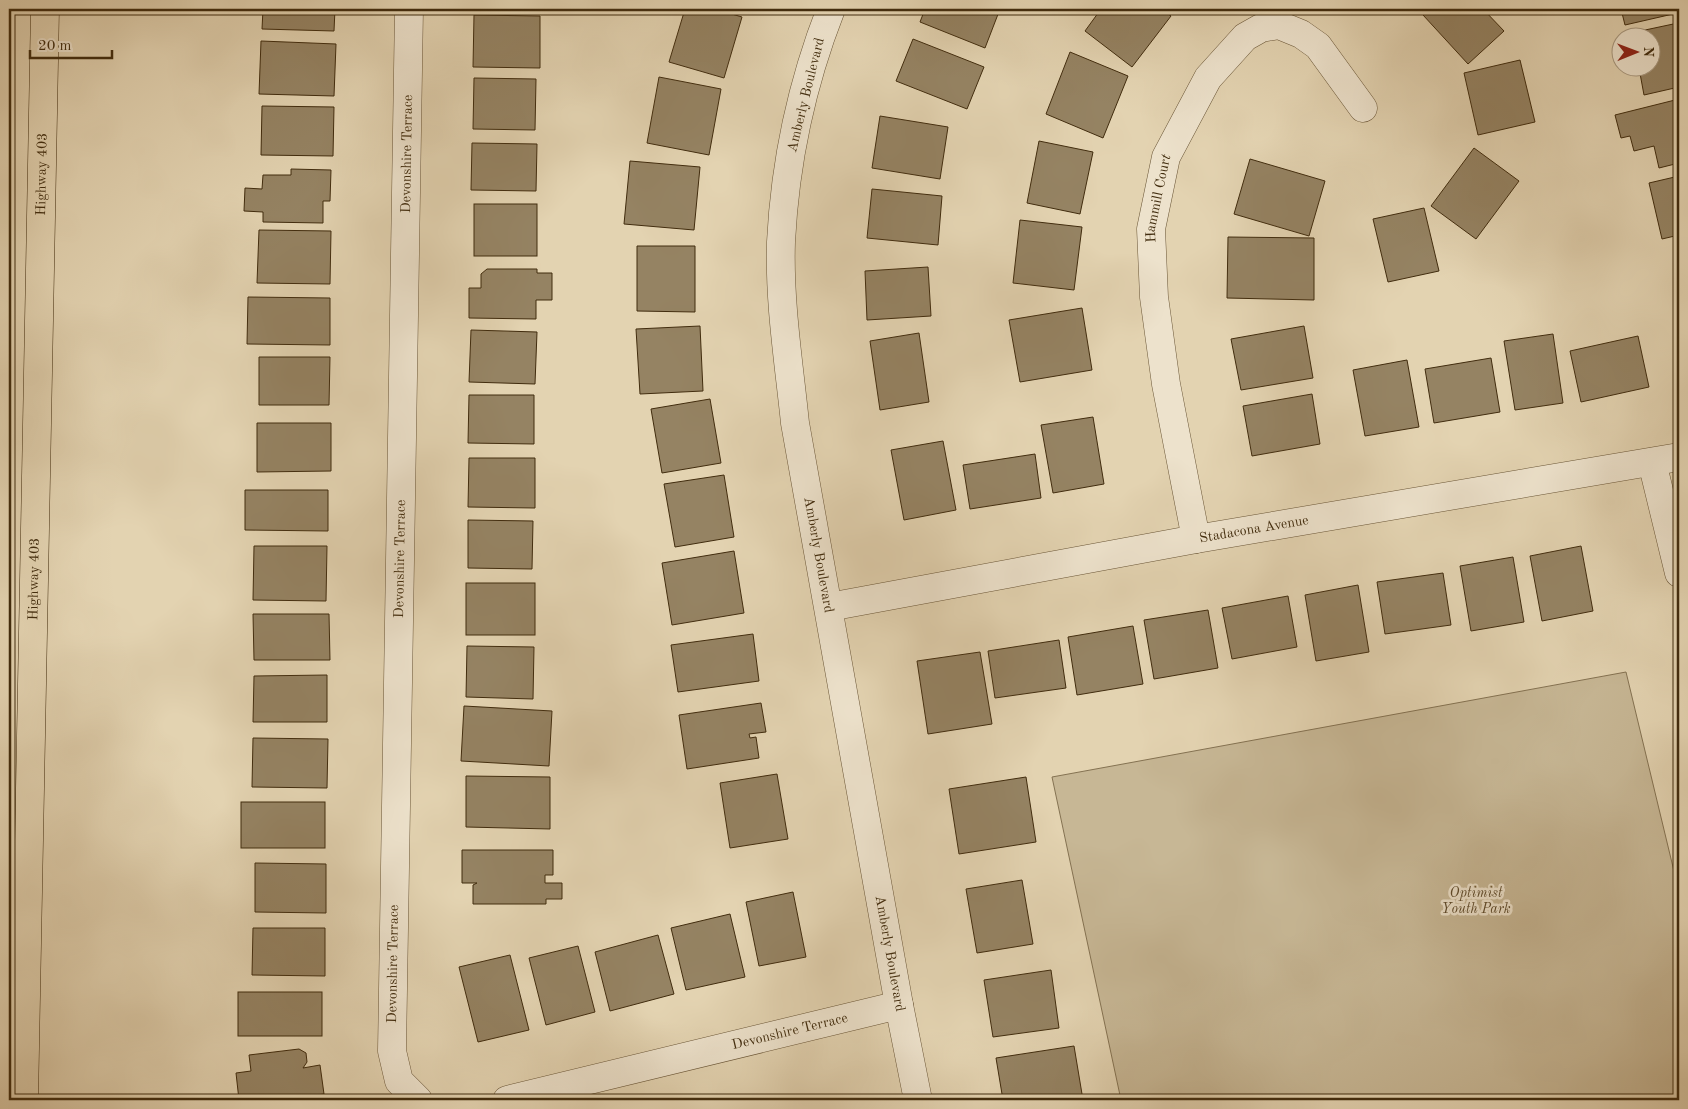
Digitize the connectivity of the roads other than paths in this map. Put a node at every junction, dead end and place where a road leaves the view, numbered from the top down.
1 (45, 9) edge
2 (409, 9) edge
3 (831, 9) edge
4 (1363, 108) dead end
5 (1679, 457) edge
6 (1652, 462) junction
7 (1196, 539) junction
8 (1679, 573) edge
9 (830, 607) junction
10 (899, 1005) junction
11 (24, 1100) edge
12 (418, 1100) edge
13 (507, 1100) edge
14 (918, 1100) edge

1 - 11 highway, Highway 403
2 - 12 street, Devonshire Terrace
3 - 9 street, Amberly Boulevard
4 - 7 street, Hammill Court
5 - 6 street, Stadacona Avenue
6 - 7 street, Stadacona Avenue
6 - 8 street
7 - 9 street, Stadacona Avenue
9 - 10 street, Amberly Boulevard
10 - 13 street, Devonshire Terrace
10 - 14 street, Amberly Boulevard

